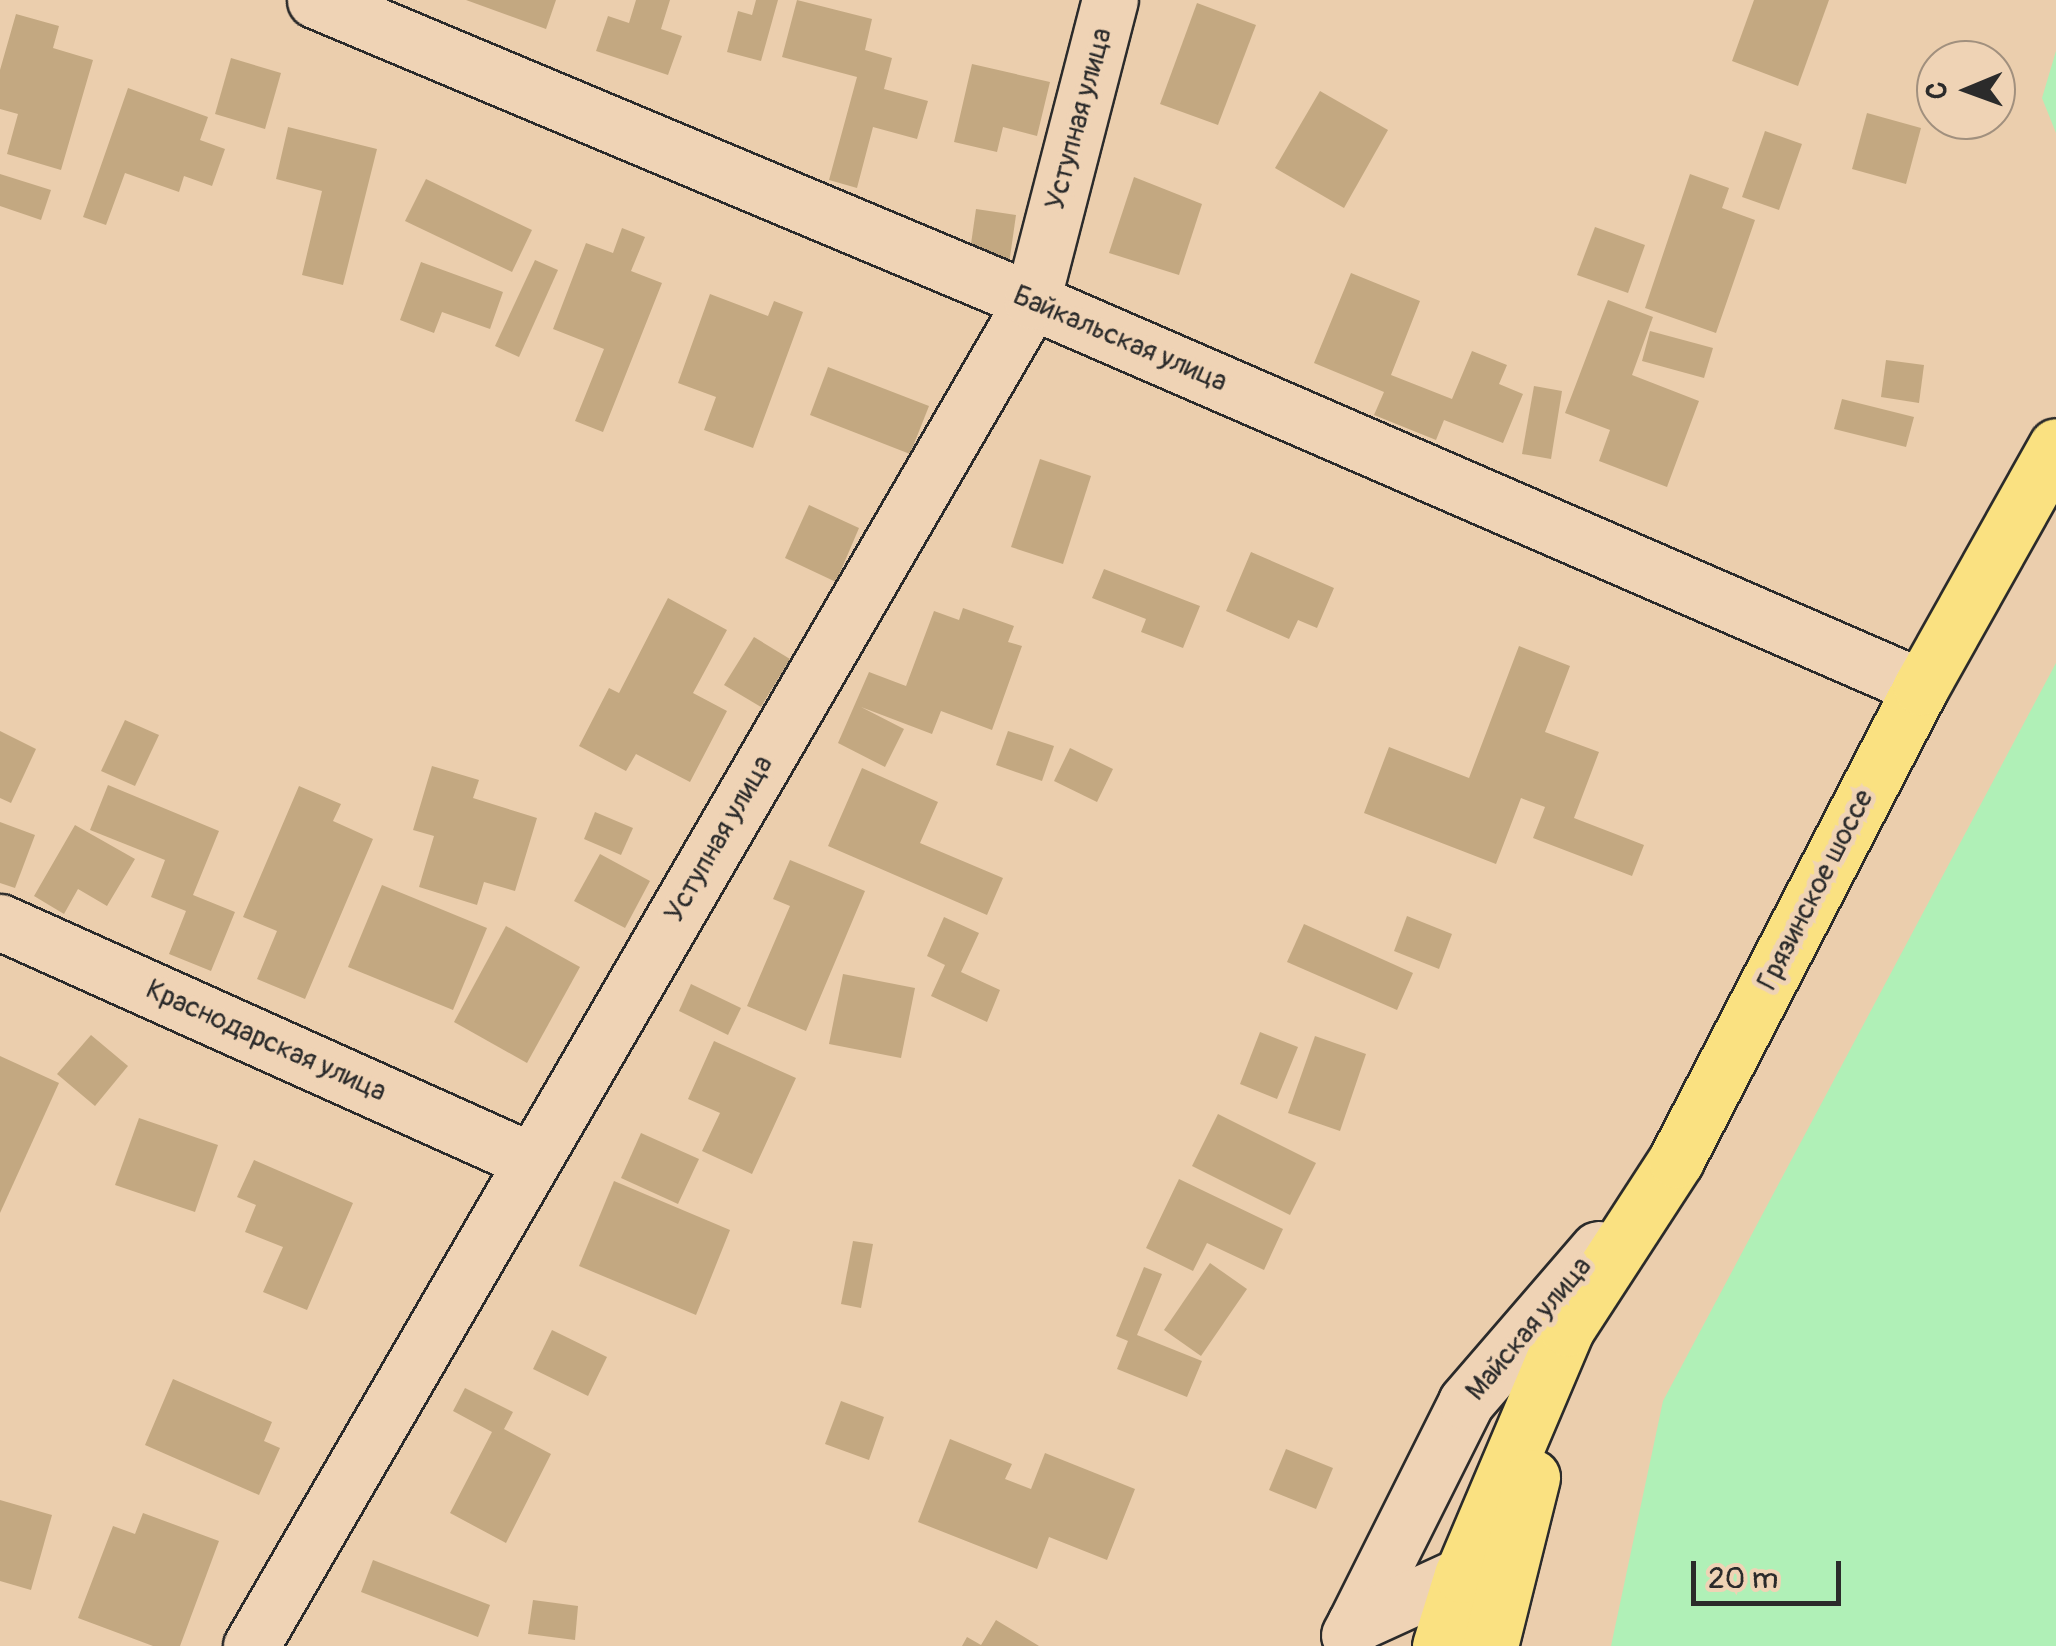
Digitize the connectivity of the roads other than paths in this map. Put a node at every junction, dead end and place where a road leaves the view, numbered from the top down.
1 (316, 0) edge
2 (1110, 0) edge
3 (1032, 300) junction
4 (2056, 446) edge
5 (1921, 687) junction
6 (0, 922) edge
7 (1676, 1160) junction
8 (532, 1161) junction
9 (1567, 1328) junction
10 (1462, 1575) junction
11 (1349, 1635) edge
12 (251, 1646) edge
13 (1440, 1646) edge
14 (1490, 1646) edge

1 - 3 street, Байкальская улица
2 - 3 street, Уступная улица
3 - 5 street, Байкальская улица
3 - 8 street, Уступная улица
4 - 5 main road, Грязинское шоссе
5 - 7 main road, Грязинское шоссе
6 - 8 street, Краснодарская улица
7 - 9 main road, Грязинское шоссе
7 - 11 street, Майская улица
8 - 12 street, Уступная улица
9 - 10 main road, Грязинское шоссе
9 - 14 main road, Грязинское шоссе
10 - 11 street, Майская улица
10 - 13 main road, Грязинское шоссе

